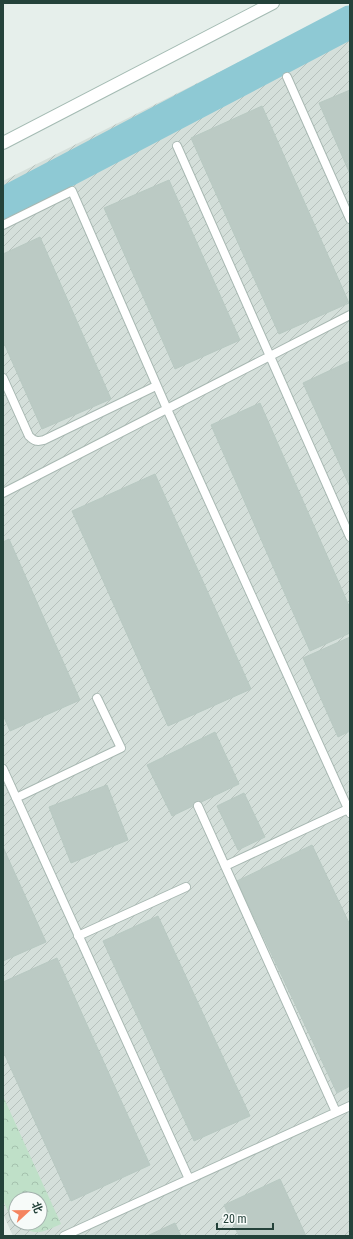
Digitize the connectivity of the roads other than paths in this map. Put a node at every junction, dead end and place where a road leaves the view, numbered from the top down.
1 (273, 3) edge
2 (287, 77) dead end
3 (3, 143) edge
4 (177, 146) dead end
5 (350, 219) edge
6 (3, 225) edge
7 (350, 315) edge
8 (270, 356) junction
9 (3, 378) edge
10 (156, 386) junction
11 (167, 409) junction
12 (3, 493) edge
13 (350, 537) edge
14 (97, 698) dead end
15 (3, 769) edge
16 (16, 798) junction
17 (198, 806) dead end
18 (349, 811) edge
19 (225, 866) junction
20 (186, 887) dead end
21 (78, 936) junction
22 (350, 1106) edge
23 (336, 1112) junction
24 (189, 1179) junction
25 (64, 1236) edge

1 - 3 street
2 - 5 lane
4 - 8 lane
6 - 10 lane
7 - 8 lane
8 - 11 lane
8 - 13 lane
9 - 10 lane
10 - 11 lane
11 - 12 lane
11 - 18 lane
14 - 16 lane
15 - 16 lane
16 - 21 lane
17 - 19 lane
18 - 19 lane
19 - 23 lane
20 - 21 lane
21 - 24 lane
22 - 23 lane
23 - 24 lane
24 - 25 lane

